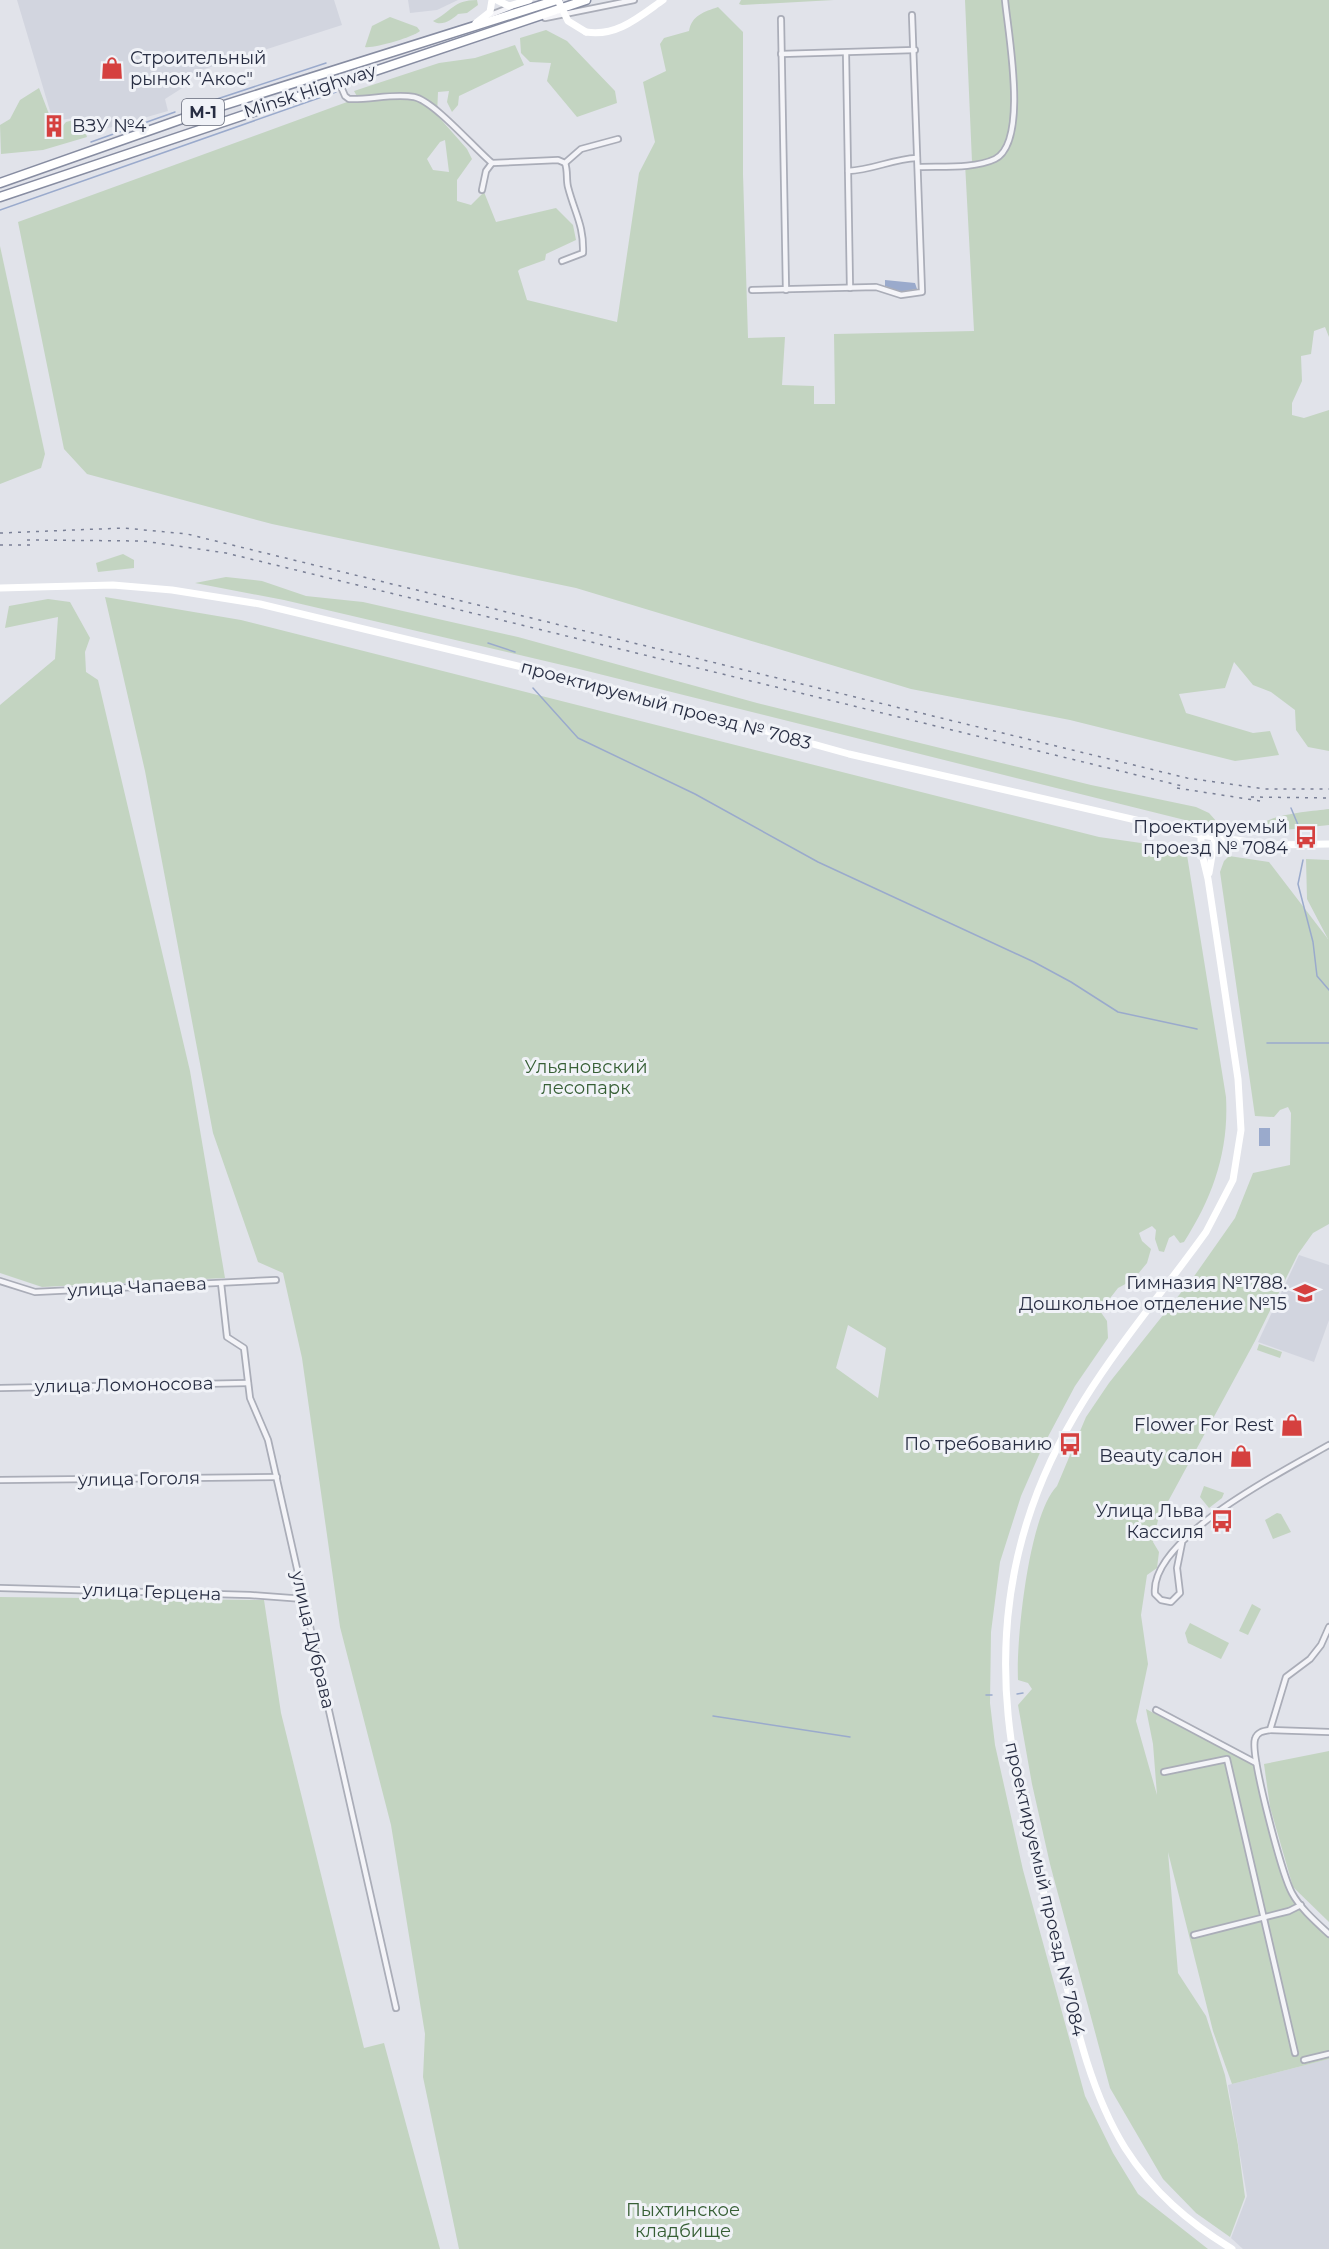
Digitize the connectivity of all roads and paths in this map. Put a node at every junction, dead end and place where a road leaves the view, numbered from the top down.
1 (492, 0) edge
2 (497, 0) edge
3 (529, 0) edge
4 (557, 0) edge
5 (586, 0) edge
6 (634, 0) edge
7 (663, 0) edge
8 (1005, 0) edge
9 (513, 5) junction
10 (912, 15) dead end
11 (486, 16) junction
12 (780, 19) dead end
13 (504, 27) junction
14 (460, 32) junction
15 (915, 50) junction
16 (846, 53) junction
17 (781, 54) junction
18 (339, 82) junction
19 (618, 139) dead end
20 (917, 158) junction
21 (492, 163) junction
22 (565, 163) junction
23 (918, 167) junction
24 (848, 171) junction
25 (0, 182) edge
26 (482, 190) dead end
27 (0, 198) edge
28 (562, 261) dead end
29 (850, 288) junction
30 (752, 290) dead end
31 (786, 290) junction
32 (0, 588) edge
33 (1201, 835) junction
34 (1215, 838) junction
35 (1329, 844) edge
36 (1208, 879) junction
37 (276, 1280) dead end
38 (0, 1281) edge
39 (221, 1283) junction
40 (248, 1383) junction
41 (0, 1388) edge
42 (1329, 1445) edge
43 (277, 1477) junction
44 (0, 1480) edge
45 (1182, 1543) junction
46 (0, 1588) edge
47 (304, 1599) junction
48 (1329, 1627) edge
49 (1156, 1710) dead end
50 (1270, 1730) junction
51 (1329, 1732) edge
52 (1256, 1763) junction
53 (1164, 1773) dead end
54 (1300, 1905) junction
55 (1263, 1917) junction
56 (1329, 1934) edge
57 (1194, 1935) dead end
58 (396, 2008) dead end
59 (1295, 2053) dead end
60 (1329, 2054) edge
61 (1304, 2060) dead end
62 (1211, 2236) junction
63 (1224, 2249) edge
64 (1232, 2249) edge

1 - 11 street
2 - 9 street
3 - 9 street
4 - 7 street, bridge
4 - 14 highway, Minsk Highway / М-1
5 - 13 highway, Minsk Highway / М-1
6 - 13 street
8 - 23 street
9 - 11 street
10 - 15 street
11 - 14 street
12 - 17 street
13 - 18 highway, Minsk Highway / М-1
14 - 25 highway, Minsk Highway / М-1
15 - 16 street
15 - 20 street
16 - 17 street
16 - 24 street
17 - 31 street
18 - 21 street
18 - 27 highway, Minsk Highway / М-1
19 - 22 street
20 - 23 street
20 - 24 street
21 - 22 street
21 - 26 street
22 - 28 street
23 - 29 street
24 - 29 street
29 - 31 street
30 - 31 street
32 - 33 street, проектируемый проезд № 7083
33 - 34 street, проектируемый проезд № 7083
33 - 36 street, проектируемый проезд № 7084
34 - 35 street, проектируемый проезд № 7083
34 - 36 street, проектируемый проезд № 7084
36 - 62 street, проектируемый проезд № 7084
37 - 39 street, улица Чапаева
38 - 39 street, улица Чапаева
39 - 40 street, улица Дубрава
40 - 41 street, улица Ломоносова
40 - 43 street, улица Дубрава
42 - 45 street
43 - 44 street, улица Гоголя
43 - 47 street, улица Дубрава
45 - 45 street
46 - 47 street, улица Герцена
47 - 58 street, улица Дубрава
48 - 50 street
49 - 52 street
50 - 51 street
50 - 52 street
52 - 54 street
53 - 55 street
54 - 55 street
54 - 56 street
55 - 57 street
55 - 59 street
60 - 61 street
62 - 63 street, проектируемый проезд № 7084
62 - 64 street, проектируемый проезд № 7084

